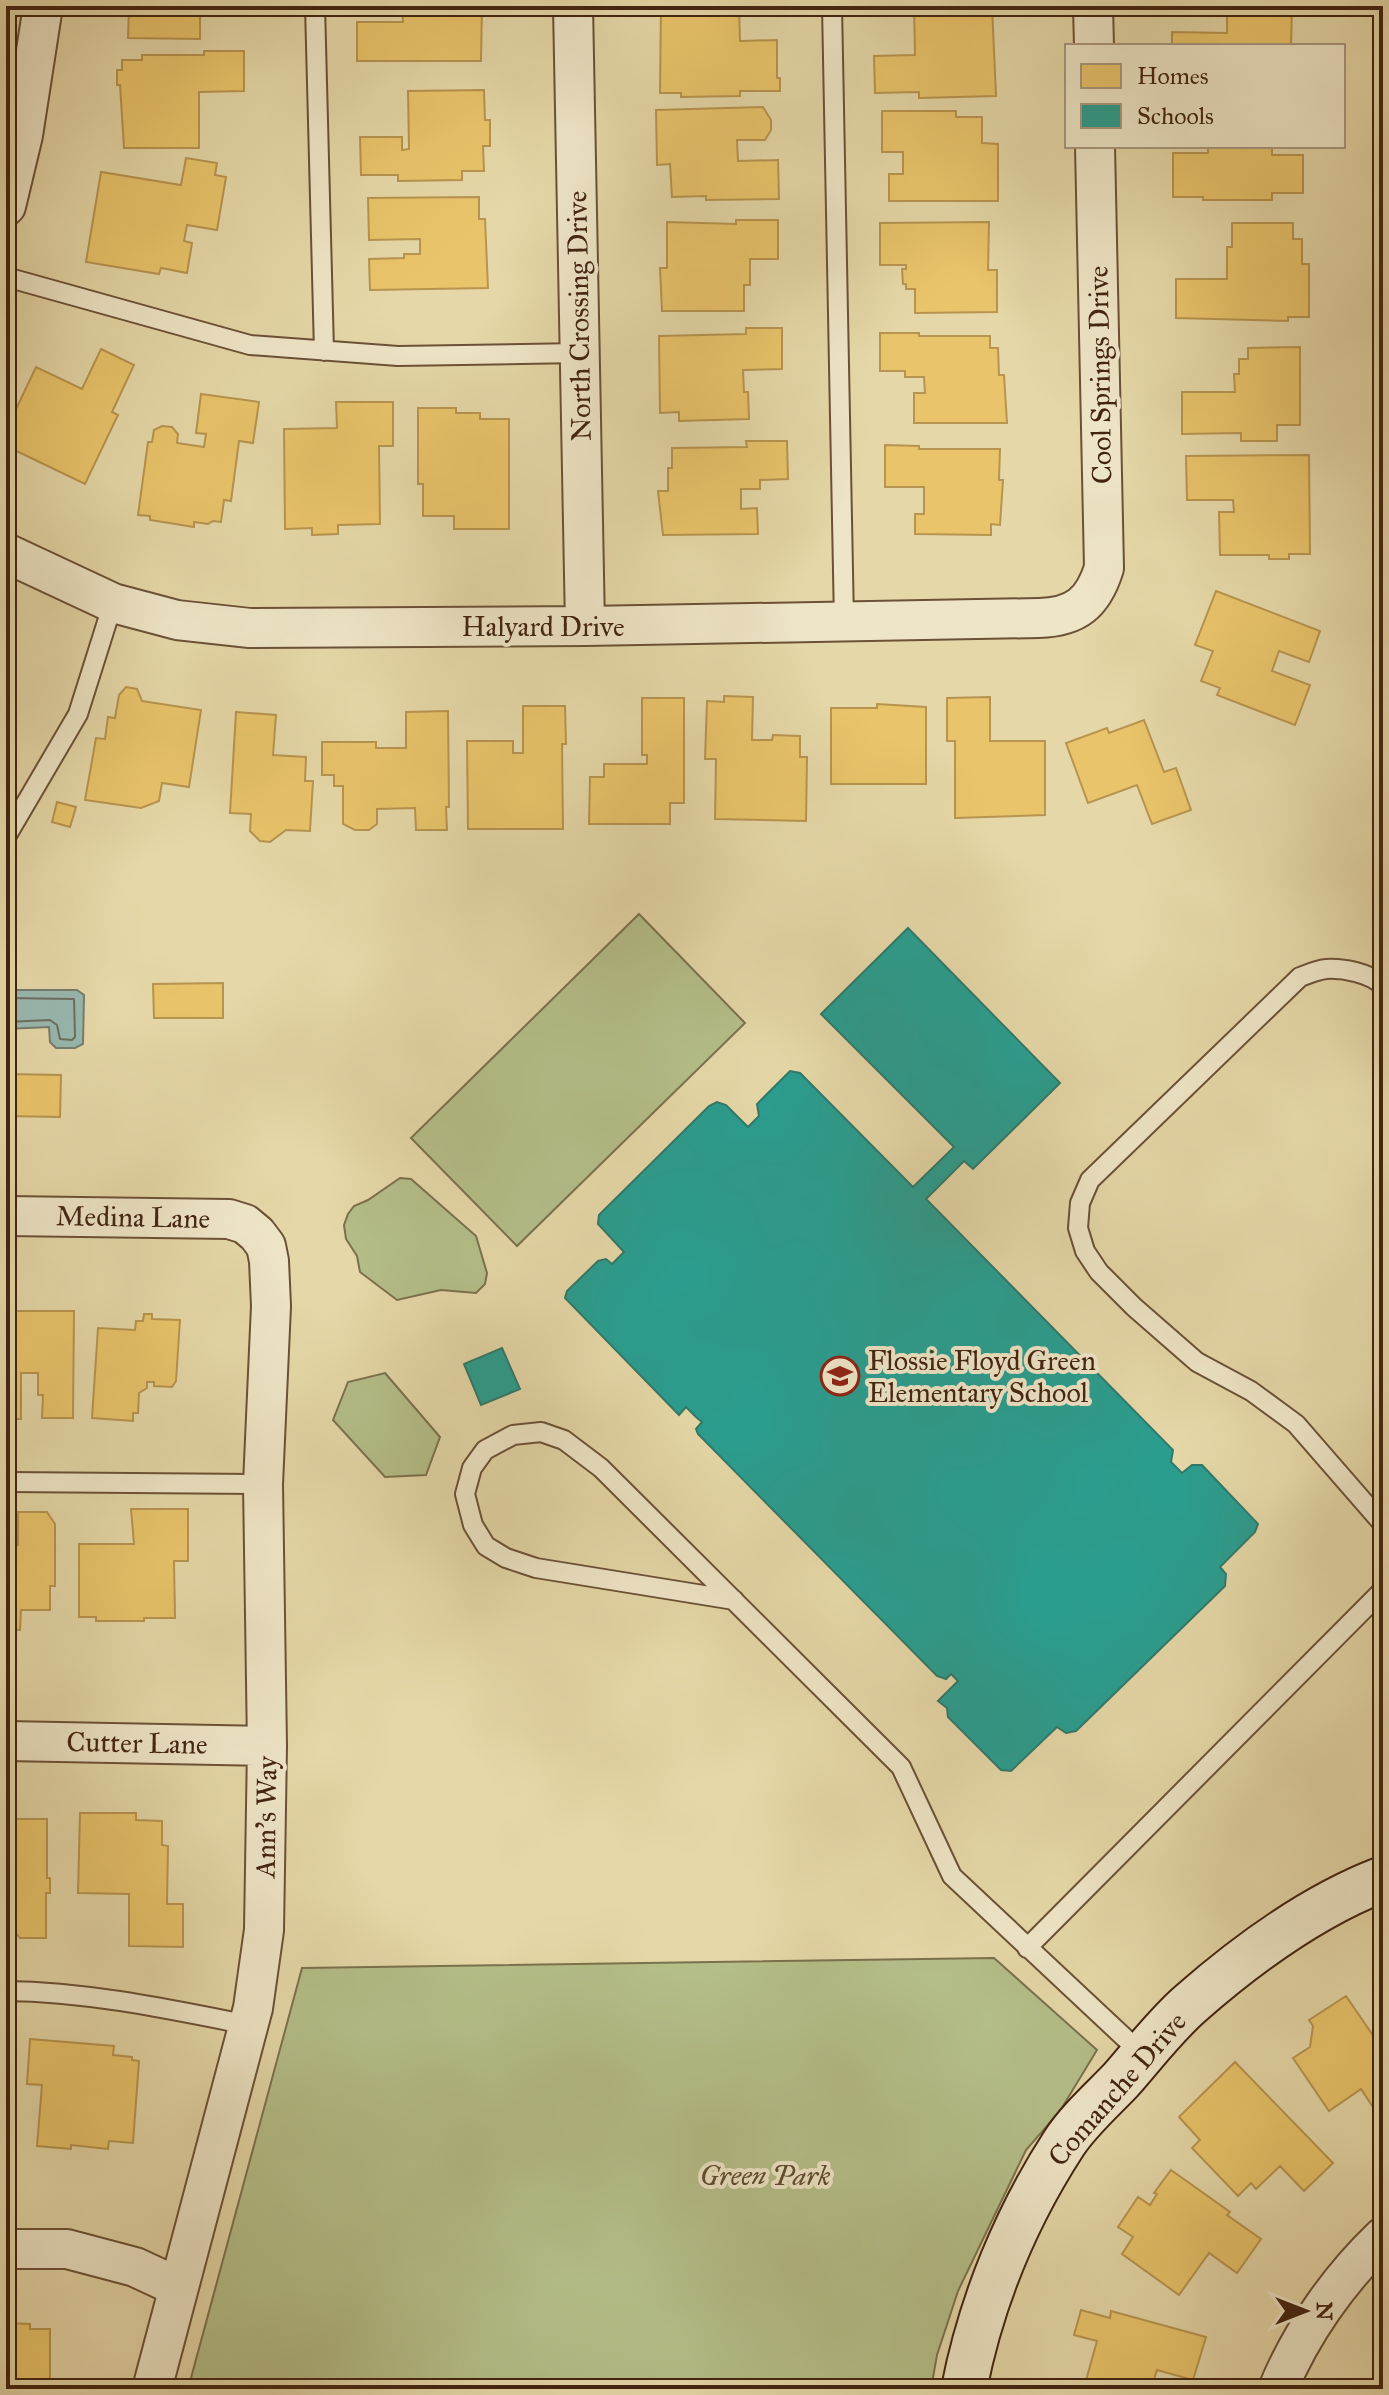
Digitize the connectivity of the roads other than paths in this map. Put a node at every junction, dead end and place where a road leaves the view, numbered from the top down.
1 (43, 6) edge
2 (315, 6) edge
3 (573, 6) edge
4 (832, 6) edge
5 (1093, 6) edge
6 (1094, 44) edge
7 (1095, 148) edge
8 (6, 206) edge
9 (6, 277) edge
10 (324, 351) junction
11 (580, 353) junction
12 (6, 553) edge
13 (1088, 600) joint
14 (113, 603) junction
15 (844, 622) junction
16 (585, 626) junction
17 (6, 837) edge
18 (1383, 986) edge
19 (6, 1216) edge
20 (257, 1234) joint
21 (6, 1482) edge
22 (263, 1484) junction
23 (1383, 1524) edge
24 (1383, 1590) edge
25 (734, 1600) junction
26 (6, 1741) edge
27 (267, 1746) junction
28 (1383, 1879) edge
29 (1027, 1948) junction
30 (6, 1991) edge
31 (249, 2025) junction
32 (1143, 2055) junction
33 (1383, 2237) edge
34 (6, 2249) edge
35 (178, 2287) junction
36 (152, 2389) edge
37 (964, 2389) edge
38 (1278, 2389) edge

1 - 8 street
2 - 10 lane
3 - 11 street, North Crossing Drive
4 - 15 lane
5 - 6 street
7 - 13 street, Cool Springs Drive
9 - 10 lane
10 - 11 lane
11 - 16 street, North Crossing Drive
12 - 14 street, Halyard Drive
13 - 15 street, Halyard Drive
14 - 16 street, Halyard Drive
14 - 17 lane
15 - 16 street, Halyard Drive
18 - 23 lane
19 - 20 street, Medina Lane
20 - 22 street, Ann's Way
21 - 22 lane
22 - 27 street, Ann's Way
24 - 29 lane
25 - 25 lane
25 - 29 lane
26 - 27 street, Cutter Lane
27 - 31 street, Ann's Way
28 - 32 street, Comanche Drive
29 - 32 lane
30 - 31 lane
31 - 35 street, Ann's Way
32 - 37 street, Comanche Drive
33 - 38 street
34 - 35 street
35 - 36 street, Ann's Way

